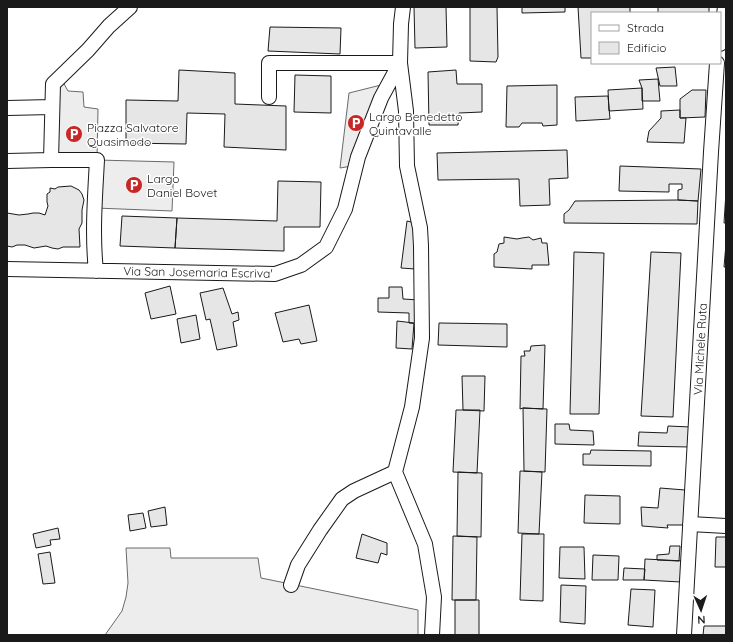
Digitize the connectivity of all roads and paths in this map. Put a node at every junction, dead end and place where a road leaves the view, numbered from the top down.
1 (130, 7) edge
2 (403, 7) edge
3 (725, 7) edge
4 (721, 37) edge
5 (400, 63) junction
6 (718, 64) edge
7 (269, 97) dead end
8 (52, 107) junction
9 (7, 108) edge
10 (51, 160) junction
11 (7, 161) edge
12 (7, 269) edge
13 (96, 271) junction
14 (395, 472) junction
15 (690, 524) junction
16 (726, 526) edge
17 (291, 585) dead end
18 (432, 635) edge
19 (684, 635) edge

1 - 8 street
2 - 5 street, Via San Josemaria Escriva'
3 - 4 street
5 - 7 street
5 - 13 street, Via San Josemaria Escriva'
5 - 14 street
6 - 15 street, Via Michele Ruta
8 - 9 street
8 - 10 street
10 - 11 street
10 - 13 street
12 - 13 street, Via San Josemaria Escriva'
14 - 17 street
14 - 18 street
15 - 16 street
15 - 19 street, Via Michele Ruta

